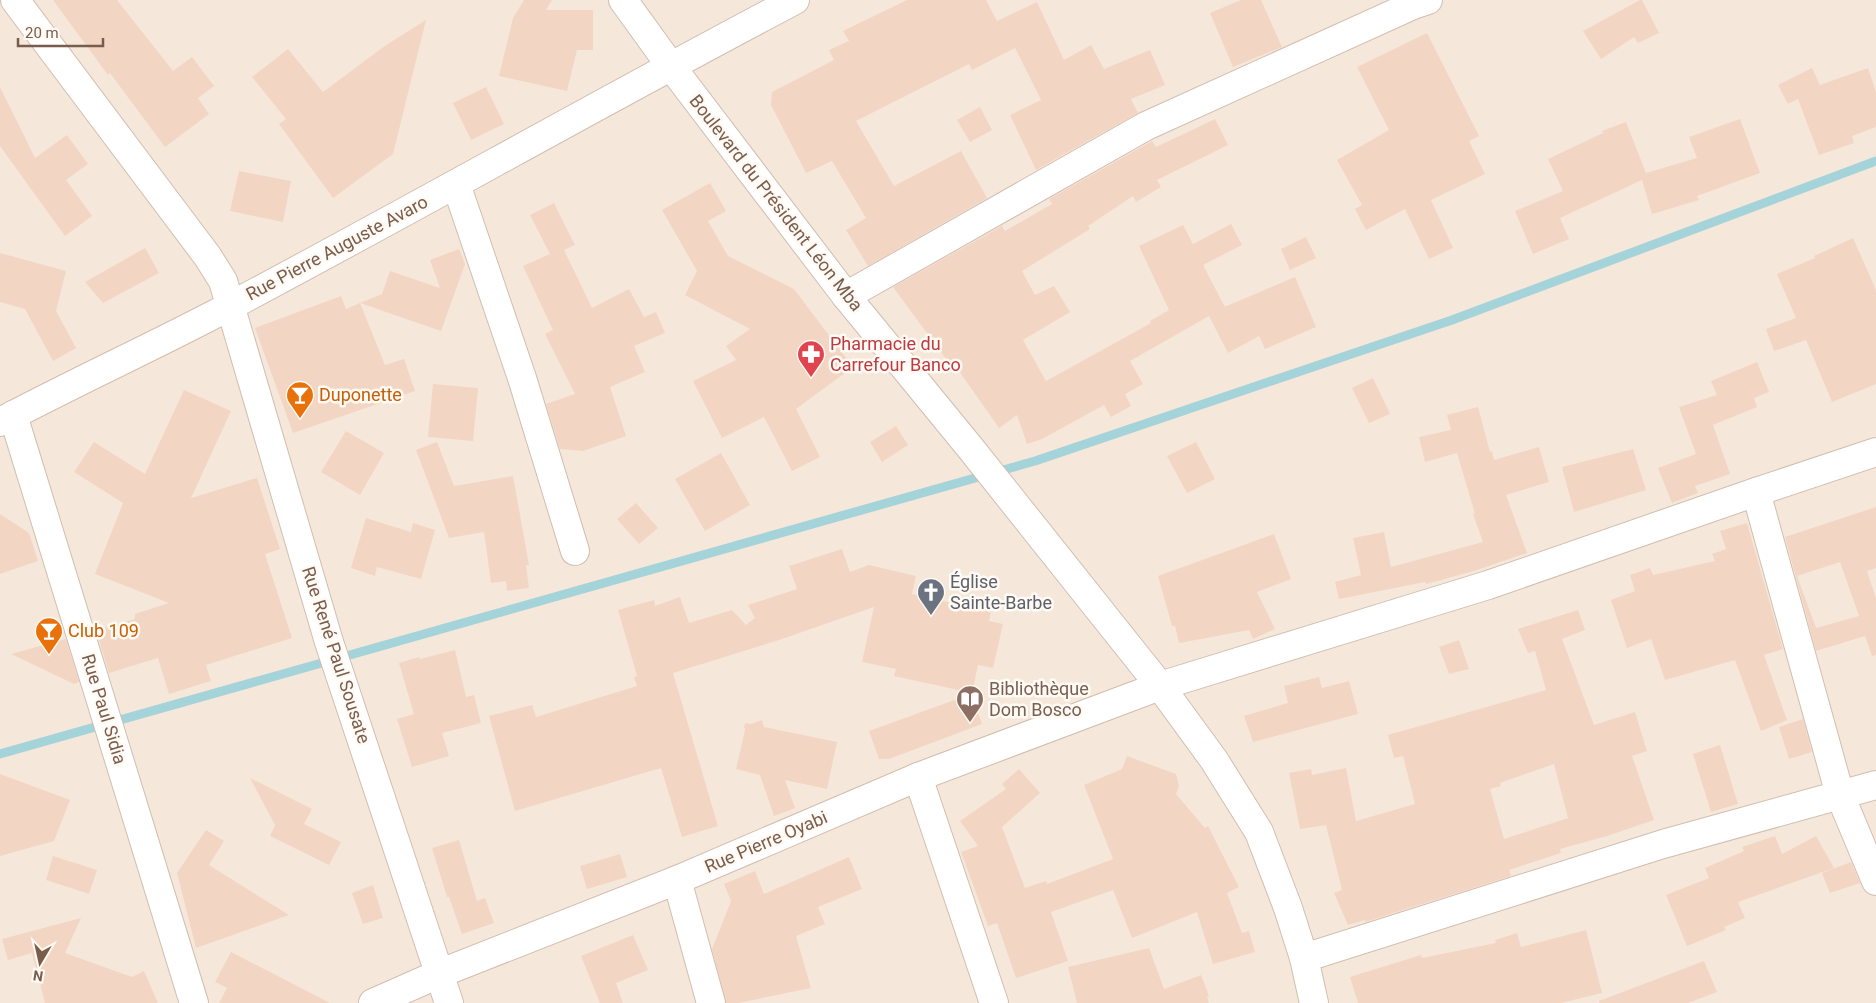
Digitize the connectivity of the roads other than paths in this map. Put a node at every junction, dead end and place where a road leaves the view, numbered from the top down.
1 (15, 0) edge
2 (623, 0) edge
3 (795, 0) edge
4 (1428, 0) edge
5 (670, 66) junction
6 (456, 184) junction
7 (846, 296) junction
8 (231, 305) junction
9 (7, 419) edge
10 (1876, 452) edge
11 (1756, 492) junction
12 (575, 551) dead end
13 (1160, 686) junction
14 (918, 777) junction
15 (1876, 785) edge
16 (1840, 795) junction
17 (677, 880) junction
18 (1876, 881) edge
19 (1304, 958) junction
20 (441, 973) junction
21 (194, 1003) edge
22 (373, 1003) edge
23 (449, 1003) edge
24 (711, 1003) edge
25 (994, 1003) edge
26 (1314, 1003) edge

1 - 8 street, Rue René Paul Sousate
2 - 5 street, Boulevard du Président Léon Mba
3 - 5 street, Rue Pierre Auguste Avaro
4 - 7 street
5 - 6 street, Rue Pierre Auguste Avaro
5 - 7 street, Boulevard du Président Léon Mba
6 - 8 street, Rue Pierre Auguste Avaro
6 - 12 street
7 - 13 street, Boulevard du Président Léon Mba
8 - 9 street, Rue Pierre Auguste Avaro
8 - 20 street, Rue René Paul Sousate
9 - 21 street, Rue Paul Sidia
10 - 11 street, Rue Pierre Oyabi
11 - 13 street, Rue Pierre Oyabi
11 - 16 street
13 - 14 street, Rue Pierre Oyabi
13 - 19 street, Boulevard du Président Léon Mba
14 - 17 street, Rue Pierre Oyabi
14 - 25 street
15 - 16 street
16 - 18 street
16 - 19 street
17 - 20 street, Rue Pierre Oyabi
17 - 24 street
19 - 26 street, Boulevard du Président Léon Mba
20 - 22 street, Rue Pierre Oyabi
20 - 23 street, Rue René Paul Sousate

